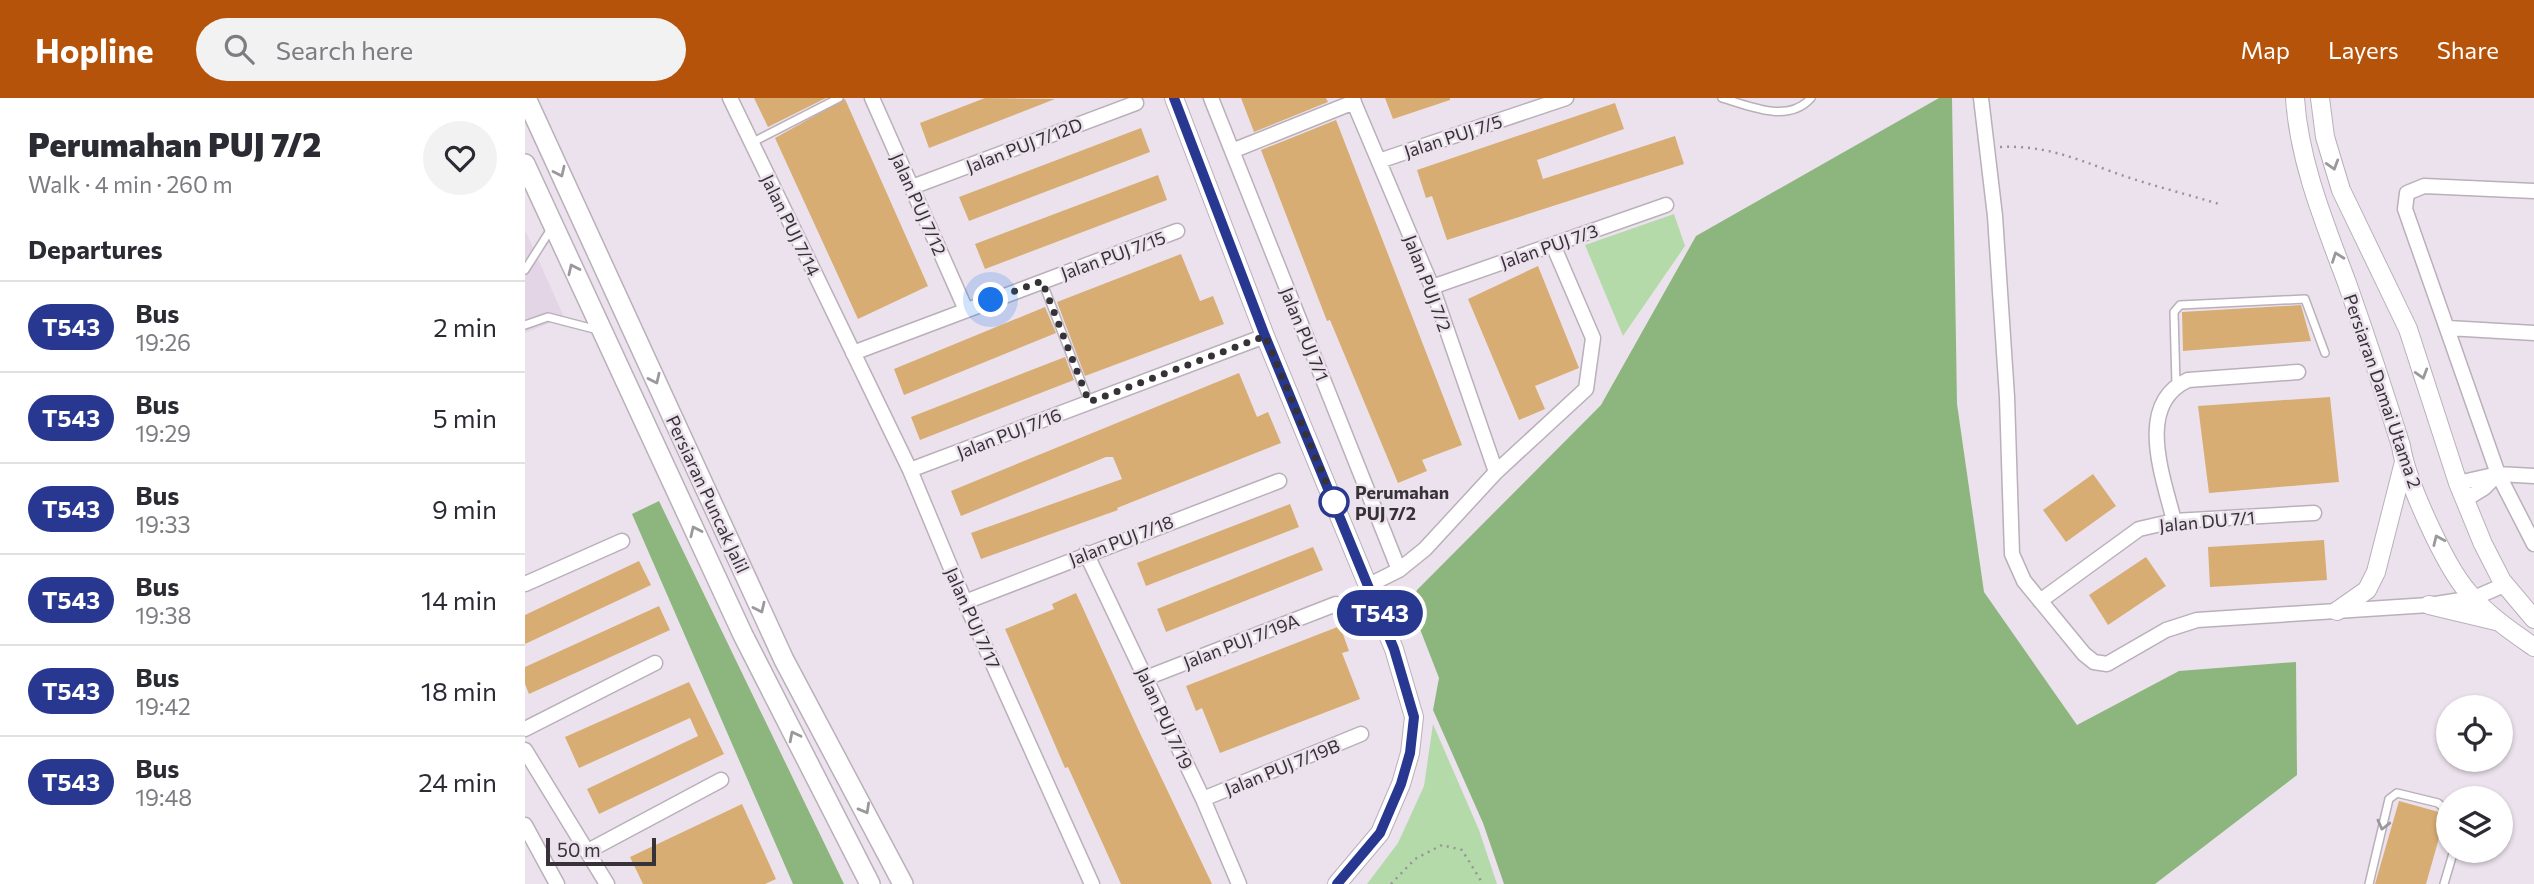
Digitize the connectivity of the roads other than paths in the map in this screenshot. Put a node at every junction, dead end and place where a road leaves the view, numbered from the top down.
1 (730, 98) edge
2 (839, 98) edge
3 (872, 98) edge
4 (1174, 98) edge
5 (1211, 98) edge
6 (1566, 98) edge
7 (1723, 98) edge
8 (1811, 98) edge
9 (1980, 98) edge
10 (2295, 98) edge
11 (2320, 98) edge
12 (1353, 100) edge
13 (1136, 103) dead end
14 (528, 107) edge
15 (751, 143) junction
16 (1232, 151) junction
17 (1379, 161) junction
18 (525, 166) edge
19 (912, 187) junction
20 (2534, 191) edge
21 (1666, 205) dead end
22 (553, 226) junction
23 (1177, 231) dead end
24 (1553, 245) junction
25 (525, 270) edge
26 (1042, 281) junction
27 (1432, 287) junction
28 (966, 310) junction
29 (525, 325) edge
30 (2448, 328) junction
31 (602, 331) junction
32 (2534, 333) edge
33 (1265, 336) junction
34 (853, 353) junction
35 (2325, 353) dead end
36 (2298, 372) dead end
37 (2176, 385) junction
38 (1089, 402) junction
39 (2404, 462) junction
40 (910, 470) junction
41 (1496, 472) junction
42 (2498, 474) junction
43 (2534, 476) edge
44 (1279, 481) dead end
45 (2462, 491) junction
46 (2314, 513) dead end
47 (2173, 521) junction
48 (622, 541) dead end
49 (2534, 544) edge
50 (1086, 554) junction
51 (1399, 570) junction
52 (525, 584) edge
53 (1369, 585) junction
54 (2504, 585) junction
55 (2474, 598) junction
56 (2040, 601) junction
57 (965, 602) junction
58 (1336, 604) dead end
59 (2429, 605) junction
60 (2337, 611) junction
61 (2534, 619) edge
62 (2499, 622) junction
63 (2534, 647) edge
64 (655, 663) dead end
65 (1146, 678) junction
66 (525, 729) edge
67 (1361, 734) dead end
68 (525, 750) edge
69 (721, 780) dead end
70 (1203, 799) junction
71 (2436, 803) edge
72 (525, 825) edge
73 (587, 851) junction
74 (2450, 863) edge
75 (557, 884) edge
76 (607, 884) edge
77 (870, 884) edge
78 (903, 884) edge
79 (1092, 884) edge
80 (1239, 884) edge
81 (1337, 884) edge
82 (2369, 884) edge
83 (2444, 884) edge

1 - 15 street, Jalan PUJ 7/14
2 - 15 lane
3 - 19 street, Jalan PUJ 7/12
4 - 33 street
5 - 16 street, Jalan PUJ 7/1
6 - 17 street, Jalan PUJ 7/5
7 - 8 lane
9 - 56 street
39 -> 10 street, Persiaran Damai Utama 2
11 -> 45 street
12 - 16 street
12 - 17 street, Jalan PUJ 7/2
13 - 19 street, Jalan PUJ 7/12D
14 -> 78 main road, Persiaran Puncak Jalil
15 - 34 street, Jalan PUJ 7/14
16 - 51 street, Jalan PUJ 7/1
17 - 27 street, Jalan PUJ 7/2
18 - 22 main road, Persiaran Puncak Jalil
19 - 28 street, Jalan PUJ 7/12
20 - 30 street
21 - 24 street, Jalan PUJ 7/3
22 - 25 lane
31 -> 22 main road, Persiaran Puncak Jalil
23 - 26 street, Jalan PUJ 7/15
24 - 27 street, Jalan PUJ 7/3
24 - 41 street
26 - 28 street, Jalan PUJ 7/15
26 - 38 lane
27 - 41 street, Jalan PUJ 7/2
28 - 34 street, Jalan PUJ 7/15
29 - 31 lane
30 - 32 street
30 - 42 street
77 -> 31 main road, Persiaran Puncak Jalil
33 - 38 street, Jalan PUJ 7/16
33 - 53 street
34 - 40 street, Jalan PUJ 7/17
35 - 37 lane
36 - 37 street
37 - 47 street
38 - 40 street, Jalan PUJ 7/16
55 -> 39 street, Persiaran Damai Utama 2
39 - 60 street
40 - 57 street, Jalan PUJ 7/17
41 - 51 street
42 - 43 street
42 - 45 street
42 - 49 street
44 - 50 street, Jalan PUJ 7/18
45 - 54 street
46 - 47 street, Jalan DU 7/1
47 - 56 street, Jalan DU 7/1
48 - 52 street
50 - 57 street, Jalan PUJ 7/18
50 - 65 street, Jalan PUJ 7/19
51 - 53 street
53 - 81 street
54 - 55 street
54 - 61 street
55 - 59 street
55 - 62 street, Persiaran Damai Utama 2
56 - 60 street
57 - 79 street, Jalan PUJ 7/17
58 - 65 street, Jalan PUJ 7/19A
59 - 60 street
59 - 62 street
62 - 63 street, Persiaran Damai Utama 2
64 - 66 street
65 - 70 street, Jalan PUJ 7/19
67 - 70 street, Jalan PUJ 7/19B
68 - 73 street
69 - 73 street
70 - 80 street, Jalan PUJ 7/19
71 -> 82 lane
72 - 75 street
73 - 76 street
74 - 83 lane

